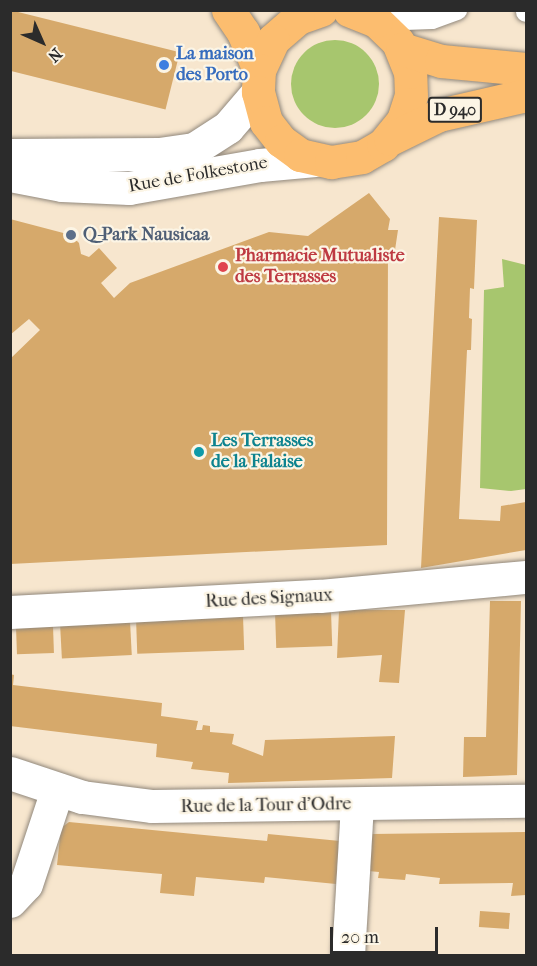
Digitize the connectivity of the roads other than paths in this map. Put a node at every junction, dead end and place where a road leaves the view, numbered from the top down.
1 (228, 10) edge
2 (321, 10) edge
3 (457, 10) edge
4 (363, 16) edge
5 (402, 49) junction
6 (526, 69) edge
7 (258, 81) junction
8 (526, 95) edge
9 (389, 140) junction
10 (10, 155) edge
11 (315, 160) junction
12 (10, 175) edge
13 (526, 577) edge
14 (10, 612) edge
15 (10, 773) edge
16 (57, 790) junction
17 (526, 801) edge
18 (357, 805) junction
19 (10, 900) edge
20 (348, 956) edge

1 - 7 main road
2 - 7 main road
3 - 4 lane
4 - 5 main road
5 - 6 main road
5 - 9 main road
7 - 10 street, Rue de Folkestone
7 - 11 main road
8 - 9 main road, D 940
9 - 11 main road
11 - 12 street, Rue de Folkestone
13 - 14 street, Rue des Signaux
15 - 16 street, Rue de la Tour d'Odre
16 - 18 street, Rue de la Tour d'Odre
16 - 19 street
17 - 18 street, Rue de la Tour d'Odre
18 - 20 street

